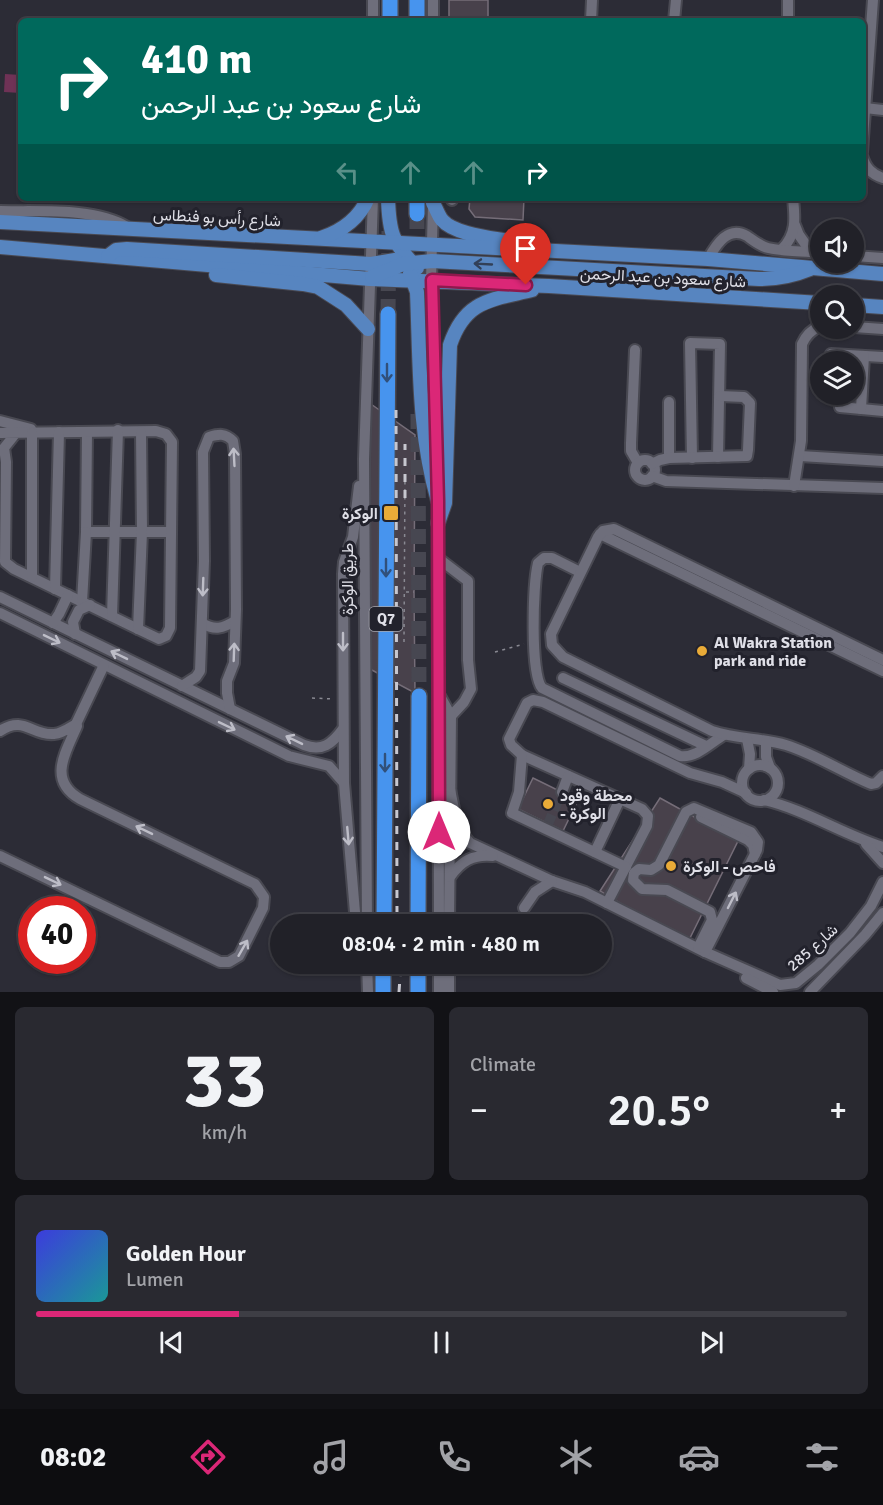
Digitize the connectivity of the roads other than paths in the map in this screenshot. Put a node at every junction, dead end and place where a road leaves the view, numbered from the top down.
1 (374, 0) edge
2 (390, 0) edge
3 (417, 0) edge
4 (433, 0) edge
5 (592, 0) edge
6 (676, 0) edge
7 (788, 0) edge
8 (873, 0) edge
9 (374, 18) edge
10 (390, 18) edge
11 (417, 18) edge
12 (433, 18) edge
13 (591, 18) edge
14 (674, 18) edge
15 (788, 18) edge
16 (866, 94) edge
17 (866, 108) edge
18 (883, 110) edge
19 (866, 166) edge
20 (883, 178) edge
21 (368, 201) edge
22 (370, 201) edge
23 (388, 201) edge
24 (417, 201) edge
25 (433, 201) edge
26 (793, 201) edge
27 (0, 211) edge
28 (417, 214) tunnel mouth
29 (0, 222) edge
30 (795, 225) junction
31 (129, 229) junction
32 (316, 240) junction
33 (372, 242) junction
34 (396, 243) junction
35 (433, 244) junction
36 (810, 244) edge
37 (0, 247) edge
38 (782, 249) junction
39 (810, 251) edge
40 (560, 252) junction
41 (107, 257) junction
42 (864, 257) edge
43 (883, 258) edge
44 (708, 259) junction
45 (405, 261) junction
46 (432, 261) junction
47 (168, 262) junction
48 (371, 264) junction
49 (810, 268) edge
50 (810, 269) edge
51 (864, 272) edge
52 (883, 274) edge
53 (370, 279) junction
54 (414, 280) junction
55 (432, 280) junction
56 (549, 286) junction
57 (810, 302) edge
58 (864, 306) edge
59 (883, 307) edge
60 (388, 314) tunnel mouth
61 (864, 328) edge
62 (368, 329) junction
63 (883, 329) edge
64 (810, 332) edge
65 (635, 350) dead end
66 (864, 356) edge
67 (883, 357) edge
68 (720, 396) junction
69 (669, 402) dead end
70 (861, 405) edge
71 (840, 407) dead end
72 (861, 409) junction
73 (883, 411) edge
74 (0, 421) edge
75 (118, 430) junction
76 (45, 432) junction
77 (59, 432) junction
78 (87, 432) junction
79 (141, 432) junction
80 (0, 433) edge
81 (16, 433) junction
82 (32, 433) junction
83 (2, 447) edge
84 (800, 456) junction
85 (718, 457) junction
86 (669, 458) junction
87 (692, 458) junction
88 (364, 459) junction
89 (883, 461) edge
90 (638, 463) junction
91 (652, 464) junction
92 (652, 476) junction
93 (794, 486) junction
94 (883, 488) edge
95 (438, 501) junction
96 (438, 523) junction
97 (86, 532) junction
98 (115, 532) junction
99 (142, 532) junction
100 (171, 532) junction
101 (600, 534) junction
102 (438, 558) junction
103 (580, 572) junction
104 (32, 577) junction
105 (55, 589) junction
106 (68, 595) junction
107 (0, 597) edge
108 (86, 604) junction
109 (0, 613) edge
110 (112, 616) junction
111 (235, 621) junction
112 (53, 622) junction
113 (202, 623) junction
114 (138, 629) junction
115 (75, 634) junction
116 (883, 660) edge
117 (104, 664) junction
118 (883, 671) edge
119 (563, 678) dead end
120 (182, 686) junction
121 (439, 693) junction
122 (418, 696) tunnel mouth
123 (605, 698) junction
124 (230, 709) junction
125 (451, 716) junction
126 (606, 720) junction
127 (76, 724) junction
128 (343, 729) junction
129 (0, 731) edge
130 (724, 735) junction
131 (747, 739) junction
132 (766, 741) junction
133 (706, 746) junction
134 (522, 755) junction
135 (770, 768) junction
136 (746, 773) junction
137 (568, 776) junction
138 (883, 776) edge
139 (722, 782) junction
140 (344, 783) junction
141 (778, 787) junction
142 (450, 789) junction
143 (562, 792) tunnel mouth
144 (746, 793) junction
145 (620, 799) junction
146 (764, 800) junction
147 (795, 808) junction
148 (856, 836) junction
149 (883, 848) edge
150 (595, 852) junction
151 (0, 856) edge
152 (496, 856) junction
153 (883, 863) edge
154 (626, 867) junction
155 (883, 874) edge
156 (450, 877) junction
157 (552, 881) junction
158 (883, 882) edge
159 (607, 903) junction
160 (524, 908) dead end
161 (883, 913) edge
162 (355, 914) edge
163 (367, 914) edge
164 (384, 914) edge
165 (418, 914) edge
166 (439, 914) edge
167 (449, 914) edge
168 (701, 950) junction
169 (367, 974) edge
170 (383, 974) edge
171 (418, 974) edge
172 (439, 974) edge
173 (449, 974) edge
174 (368, 992) edge
175 (383, 992) edge
176 (418, 992) edge
177 (439, 992) edge
178 (449, 992) edge
179 (773, 992) edge
180 (810, 992) edge

1 - 9 street
2 - 10 highway
3 - 11 highway
4 - 12 street
5 - 13 street
6 - 14 street
7 - 15 street
8 - 16 street
17 - 18 street
19 - 20 street
21 - 32 main road
22 - 33 street, طريق الوكرة
23 - 34 main road
24 - 28 highway
25 - 35 street
25 - 40 main road
26 - 30 street
27 - 31 street
29 - 31 main road, شارع رأس بو فنطاس
30 - 36 street
30 - 38 street
31 - 32 main road, شارع رأس بو فنطاس
32 - 33 main road, شارع رأس بو فنطاس
33 - 34 main road, شارع رأس بو فنطاس
33 - 45 main road
33 - 48 street, طريق الوكرة
34 - 35 main road, شارع رأس بو فنطاس
34 - 45 main road
35 - 40 main road, شارع سعود بن عبد الرحمن
35 - 45 main road
35 - 46 street
37 - 41 main road
38 - 39 street, شارع سعود بن عبد الرحمن
38 - 44 street, شارع سعود بن عبد الرحمن
40 - 44 main road, شارع سعود بن عبد الرحمن
41 - 47 main road
41 - 48 main road
42 - 43 street
44 - 49 main road, شارع سعود بن عبد الرحمن
45 - 46 main road
45 - 48 main road
45 - 53 main road
45 - 54 main road
45 - 55 main road
50 -> 46 main road
46 - 55 street
47 - 53 main road
47 - 62 main road
48 - 53 street, طريق الوكرة
51 - 52 main road, شارع سعود بن عبد الرحمن
53 - 54 main road
53 - 62 street, طريق الوكرة
54 - 55 main road
54 - 95 main road
55 - 56 main road, شارع سعود بن عبد الرحمن
55 - 95 street
56 - 57 main road, شارع سعود بن عبد الرحمن
56 - 96 main road
58 - 59 main road
60 -> 164 highway, Q7
61 - 63 street
62 - 88 street, طريق الوكرة
64 - 84 street
65 - 90 street
66 - 67 street
68 - 85 street
68 - 85 street
68 - 87 street
69 - 86 street
70 - 72 street
71 - 72 street
72 - 73 street
74 - 76 street
75 - 78 street
75 - 79 street
75 - 98 street
76 - 77 street
76 - 82 street
77 - 78 street
77 - 105 street
78 - 97 street
79 - 99 street
79 - 100 street
80 - 81 street
81 - 82 street
81 - 83 street
82 - 104 street
83 - 104 street
84 - 89 street
84 - 93 street
85 - 87 street
86 - 87 street
86 - 91 street
88 -> 128 street
88 - 163 street, طريق الوكرة
90 - 91 street
90 - 92 street
91 - 92 street
92 - 93 street
93 - 94 street
95 - 96 street
96 - 102 street
97 - 98 street
97 - 108 street
98 - 99 street
98 - 110 street
99 - 100 street
99 - 114 street
100 - 114 street
101 - 103 street
101 - 116 street
101 - 118 street
102 - 121 street
102 - 125 street
103 - 126 street
103 - 130 street
104 - 105 street
105 - 106 street
106 - 108 street
106 - 112 street
107 - 112 street
108 - 110 street
108 - 115 street
109 -> 117 street
110 - 114 street
111 - 113 street
111 -> 113 street
124 -> 111 street
112 - 115 street
113 - 120 street
120 -> 115 street
117 - 127 street
117 -> 140 street
119 - 123 street
120 - 124 street
121 - 125 street
121 - 166 street
122 - 165 highway
123 - 126 street
123 - 133 street
128 -> 124 street
125 - 142 street
126 - 133 street
127 - 129 street
151 -> 127 street
128 - 140 street
130 - 131 street
130 - 133 street
131 - 132 street
131 - 136 street
132 - 135 street
132 - 138 street
134 - 137 street
134 - 139 street
134 - 150 street
135 - 136 street
135 - 141 street
136 - 139 street
136 - 144 street
137 - 143 street
137 - 145 street
139 - 144 street
140 -> 162 street
141 - 146 street
141 - 147 street
142 - 152 street, شارع 285
142 - 156 street
144 - 146 street
145 - 150 street
145 - 154 street
146 - 147 street
147 - 148 street
148 - 149 street
148 - 153 street
150 - 154 street
152 - 156 street
152 - 157 street, شارع 285
153 - 155 street
154 - 159 street
156 - 167 street
157 - 159 street, شارع 285
157 - 160 street
158 - 168 street, شارع 285
159 - 168 street, شارع 285
161 - 180 street, شارع 285
168 -> 168 street
168 - 179 street, شارع 285
169 - 174 street
170 - 175 highway
171 - 176 highway
172 - 177 street
173 - 178 street

